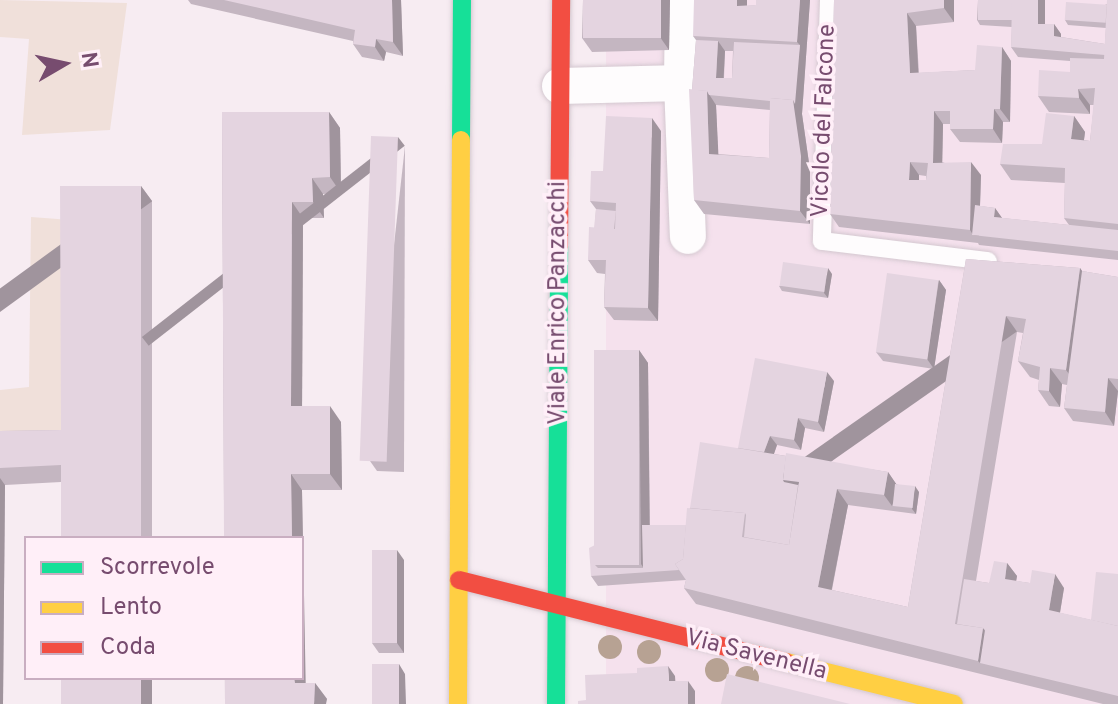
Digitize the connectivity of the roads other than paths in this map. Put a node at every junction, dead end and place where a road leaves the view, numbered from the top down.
1 (462, 0) edge
2 (561, 0) edge
3 (683, 0) edge
4 (829, 0) edge
5 (682, 83) junction
6 (560, 86) junction
7 (688, 236) dead end
8 (1009, 264) edge
9 (459, 580) junction
10 (557, 607) junction
11 (458, 704) edge
12 (556, 704) edge
13 (954, 704) edge

1 - 9 main road
2 - 6 main road, Viale Enrico Panzacchi
3 - 5 street
4 - 8 lane, Vicolo del Falcone
5 - 6 street
5 - 7 street
6 - 10 main road, Viale Enrico Panzacchi
9 - 10 main road
9 - 11 main road
10 - 12 main road, Viale Enrico Panzacchi
10 - 13 main road, Via Savenella

